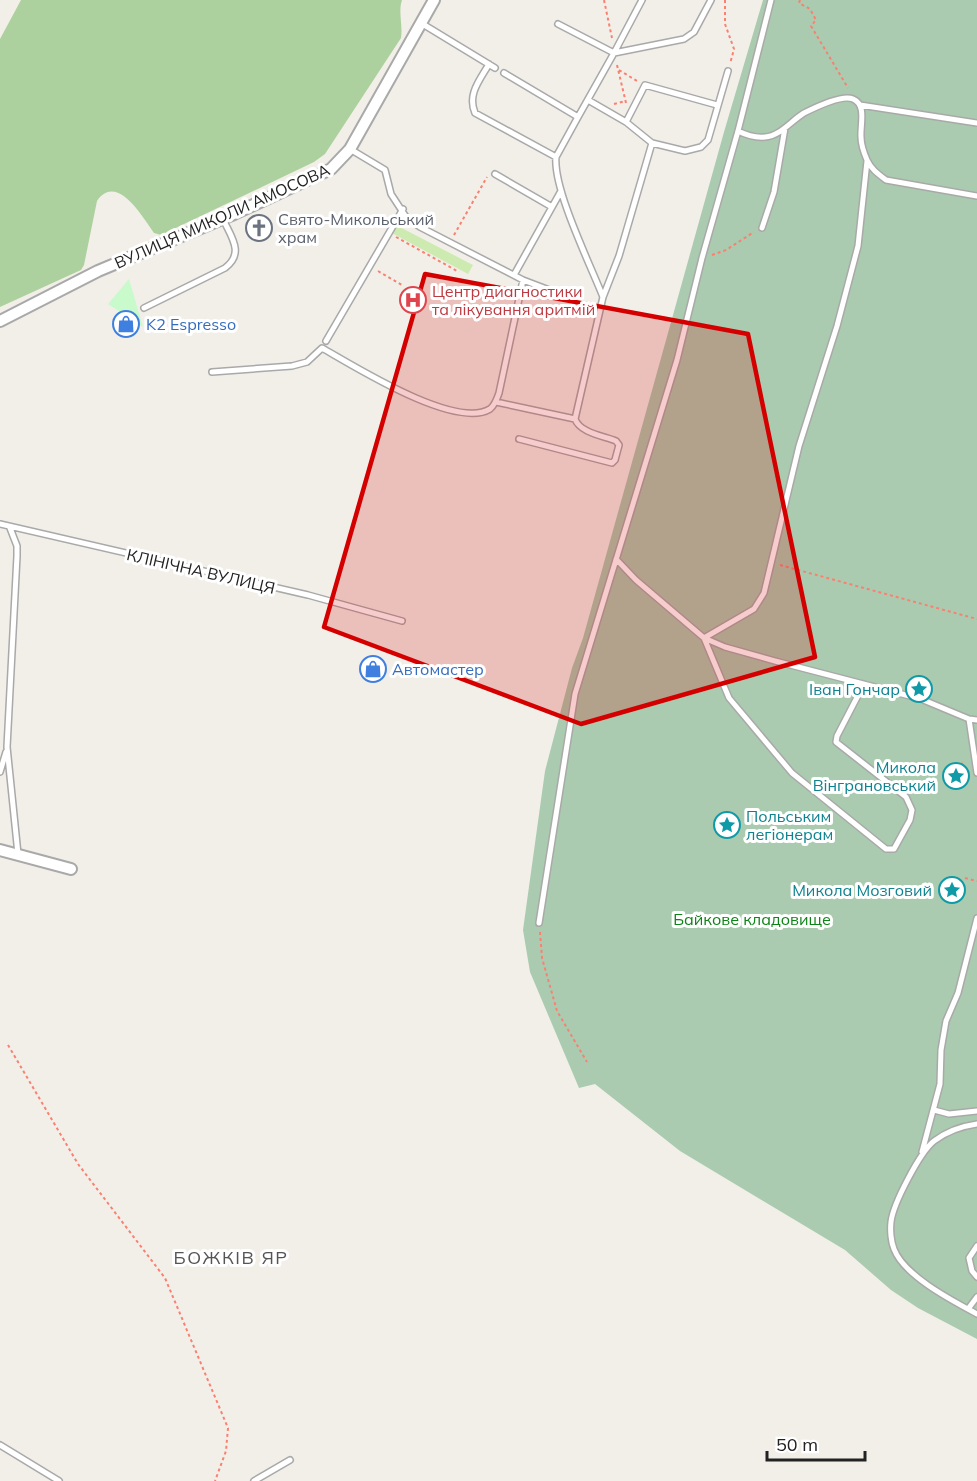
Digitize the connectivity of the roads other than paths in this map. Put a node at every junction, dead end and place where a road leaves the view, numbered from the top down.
1 (435, 0) edge
2 (642, 0) edge
3 (711, 0) edge
4 (771, 0) edge
5 (421, 23) junction
6 (558, 24) dead end
7 (614, 53) junction
8 (489, 64) junction
9 (495, 68) dead end
10 (728, 70) road end
11 (504, 73) dead end
12 (588, 100) junction
13 (717, 105) junction
14 (860, 105) junction
15 (578, 117) junction
16 (628, 119) junction
17 (977, 123) edge
18 (785, 128) junction
19 (738, 131) junction
20 (652, 143) junction
21 (350, 149) junction
22 (556, 157) junction
23 (867, 161) junction
24 (495, 174) road end
25 (561, 191) junction
26 (977, 196) edge
27 (552, 207) junction
28 (403, 209) junction
29 (222, 219) junction
30 (762, 228) road end
31 (514, 275) junction
32 (523, 280) junction
33 (565, 296) dead end
34 (603, 297) junction
35 (144, 308) dead end
36 (0, 321) edge
37 (326, 341) dead end
38 (212, 372) dead end
39 (496, 402) junction
40 (575, 419) junction
41 (519, 439) dead end
42 (0, 524) edge
43 (10, 528) junction
44 (616, 559) junction
45 (402, 621) dead end
46 (704, 638) junction
47 (864, 684) junction
48 (969, 719) junction
49 (977, 720) edge
50 (7, 747) junction
51 (0, 772) edge
52 (977, 773) edge
53 (0, 850) edge
54 (18, 854) junction
55 (71, 869) dead end
56 (977, 918) edge
57 (539, 923) road end
58 (933, 1110) junction
59 (977, 1111) edge
60 (977, 1124) edge
61 (921, 1155) junction
62 (977, 1246) edge
63 (977, 1277) edge
64 (977, 1297) edge
65 (968, 1309) junction
66 (977, 1314) edge
67 (0, 1445) edge
68 (290, 1460) dead end
69 (59, 1481) edge
70 (254, 1481) edge

1 - 5 street, ВУЛИЦЯ МИКОЛИ АМОСОВА
2 - 7 lane
3 - 7 lane
4 - 19 lane
5 - 8 lane
5 - 21 street, ВУЛИЦЯ МИКОЛИ АМОСОВА
6 - 7 lane
7 - 12 lane
8 - 9 lane
8 - 22 lane
10 - 13 lane
11 - 15 lane
12 - 15 lane
12 - 16 lane
13 - 16 lane
13 - 20 lane
14 - 17 lane
14 - 18 lane
14 - 23 lane
15 - 22 lane
16 - 20 lane
18 - 19 lane
18 - 30 lane
19 - 44 lane
20 - 34 lane
21 - 28 lane
21 - 29 street, ВУЛИЦЯ МИКОЛИ АМОСОВА
22 - 25 lane
23 - 26 lane
23 - 46 lane
24 - 27 lane
25 - 27 lane
25 - 34 lane
27 - 31 lane
28 - 31 lane
28 - 37 lane
29 - 35 lane
29 - 36 street, ВУЛИЦЯ МИКОЛИ АМОСОВА
31 - 32 lane
32 - 33 lane
32 - 39 lane
34 - 40 lane
38 - 39 lane
39 - 40 lane
40 - 41 lane
42 - 43 lane, КЛІНІЧНА ВУЛИЦЯ
43 - 45 lane, КЛІНІЧНА ВУЛИЦЯ
43 - 50 lane
44 - 46 lane
44 - 57 lane
46 - 47 lane
46 - 47 lane
47 - 48 lane
48 - 49 lane
48 - 52 lane
50 - 51 lane
50 - 54 lane
53 - 54 street
54 - 55 street
56 - 58 lane
58 - 59 lane
58 - 61 lane
60 - 61 lane
61 - 65 lane
62 - 63 lane
64 - 65 lane
65 - 66 lane
67 - 69 lane
68 - 70 lane

